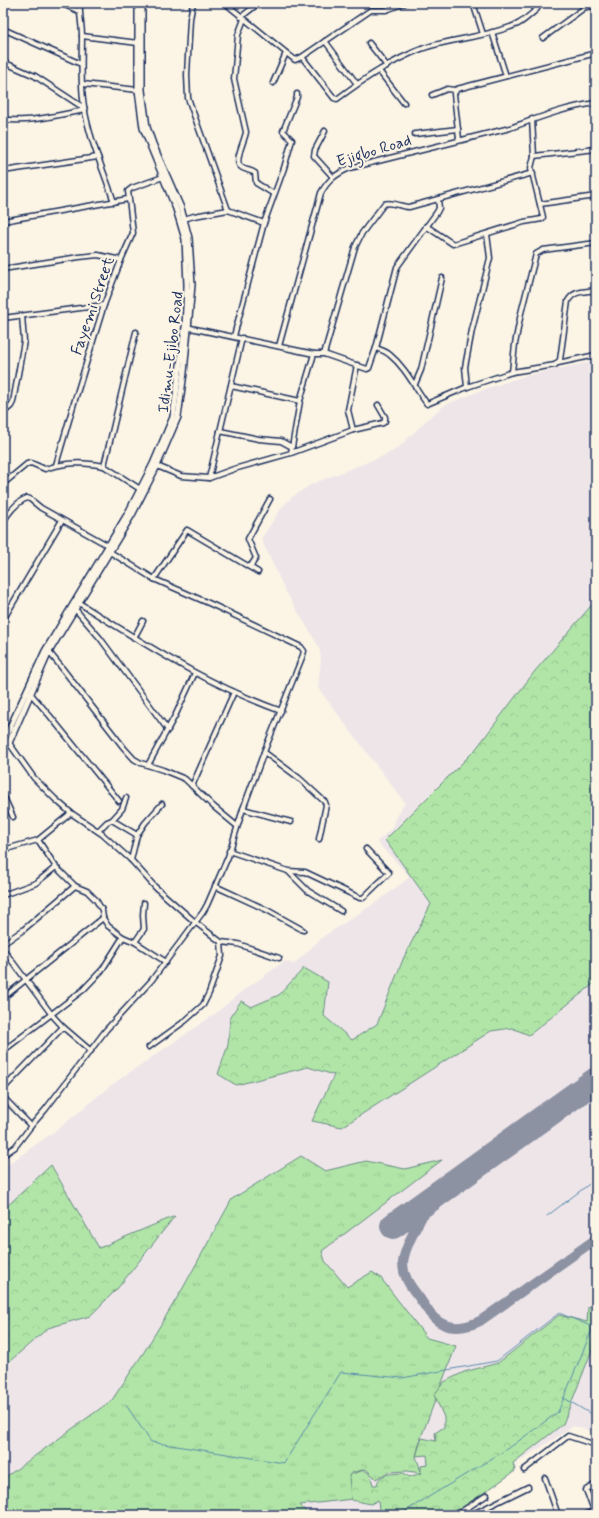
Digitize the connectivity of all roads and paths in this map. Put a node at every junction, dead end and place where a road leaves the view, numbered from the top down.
1 (60, 3) edge
2 (80, 3) edge
3 (138, 3) edge
4 (142, 3) edge
5 (192, 3) edge
6 (225, 3) edge
7 (259, 3) edge
8 (405, 3) edge
9 (473, 3) edge
10 (591, 3) edge
11 (596, 6) edge
12 (585, 7) junction
13 (537, 9) dead end
14 (79, 11) junction
15 (242, 18) junction
16 (3, 29) edge
17 (492, 32) junction
18 (483, 34) junction
19 (82, 36) junction
20 (543, 38) dead end
21 (325, 40) junction
22 (138, 43) junction
23 (369, 43) dead end
24 (286, 53) junction
25 (596, 53) edge
26 (302, 57) junction
27 (3, 62) edge
28 (81, 64) junction
29 (387, 66) junction
30 (380, 70) junction
31 (506, 76) junction
32 (273, 83) dead end
33 (83, 84) junction
34 (357, 84) junction
35 (138, 90) junction
36 (456, 90) junction
37 (297, 94) dead end
38 (432, 95) dead end
39 (596, 102) edge
40 (404, 103) dead end
41 (84, 109) junction
42 (3, 119) edge
43 (532, 119) junction
44 (458, 129) junction
45 (325, 131) dead end
46 (415, 134) dead end
47 (459, 139) junction
48 (596, 149) edge
49 (98, 156) junction
50 (534, 156) junction
51 (3, 171) edge
52 (533, 173) junction
53 (333, 177) junction
54 (163, 178) junction
55 (274, 194) junction
56 (596, 196) edge
57 (128, 199) junction
58 (438, 199) junction
59 (114, 202) junction
60 (540, 204) junction
61 (228, 210) junction
62 (184, 219) junction
63 (3, 221) edge
64 (264, 223) junction
65 (426, 226) junction
66 (487, 234) junction
67 (596, 243) edge
68 (121, 260) junction
69 (3, 269) edge
70 (442, 278) dead end
71 (596, 290) edge
72 (104, 304) junction
73 (22, 316) junction
74 (3, 318) edge
75 (187, 327) junction
76 (136, 332) dead end
77 (234, 336) junction
78 (242, 338) junction
79 (280, 346) junction
80 (376, 348) junction
81 (314, 354) junction
82 (324, 354) junction
83 (596, 355) edge
84 (558, 363) junction
85 (357, 366) junction
86 (512, 372) junction
87 (415, 384) junction
88 (231, 386) junction
89 (467, 387) junction
90 (300, 402) junction
91 (378, 405) dead end
92 (3, 413) edge
93 (353, 430) junction
94 (220, 431) junction
95 (292, 447) junction
96 (291, 453) junction
97 (56, 465) junction
98 (104, 466) junction
99 (157, 466) junction
100 (209, 478) junction
101 (3, 484) edge
102 (140, 488) junction
103 (270, 499) dead end
104 (62, 520) junction
105 (3, 522) edge
106 (109, 546) junction
107 (110, 552) junction
108 (250, 567) junction
109 (258, 572) dead end
110 (154, 579) junction
111 (79, 603) junction
112 (75, 609) junction
113 (66, 618) junction
114 (3, 620) edge
115 (143, 621) dead end
116 (134, 638) junction
117 (49, 652) junction
118 (43, 660) junction
119 (195, 673) junction
120 (234, 692) junction
121 (30, 694) junction
122 (280, 712) junction
123 (168, 730) junction
124 (4, 736) edge
125 (9, 743) junction
126 (264, 752) junction
127 (148, 765) junction
128 (192, 786) junction
129 (3, 795) edge
130 (126, 798) dead end
131 (119, 801) dead end
132 (162, 804) dead end
133 (243, 809) junction
134 (71, 813) junction
135 (13, 818) dead end
136 (112, 820) junction
137 (291, 822) dead end
138 (237, 826) junction
139 (98, 831) junction
140 (137, 835) junction
141 (319, 839) dead end
142 (38, 840) junction
143 (366, 849) dead end
144 (3, 850) edge
145 (229, 851) junction
146 (131, 860) junction
147 (56, 867) junction
148 (288, 871) junction
149 (75, 886) junction
150 (215, 886) junction
151 (3, 894) edge
152 (144, 903) dead end
153 (341, 911) dead end
154 (103, 918) junction
155 (195, 922) junction
156 (304, 930) dead end
157 (123, 937) junction
158 (135, 942) junction
159 (221, 942) junction
160 (3, 944) edge
161 (3, 949) edge
162 (279, 958) dead end
163 (166, 962) junction
164 (26, 981) junction
165 (3, 998) edge
166 (52, 1015) junction
167 (63, 1027) junction
168 (148, 1047) dead end
169 (3, 1051) edge
170 (91, 1051) junction
171 (3, 1089) edge
172 (3, 1098) edge
173 (31, 1126) junction
174 (3, 1155) edge
175 (596, 1445) edge
176 (524, 1470) dead end
177 (545, 1478) dead end
178 (596, 1484) edge
179 (528, 1487) dead end
180 (487, 1495) dead end
181 (593, 1511) edge
182 (459, 1514) edge
183 (471, 1515) edge
184 (558, 1515) edge
185 (584, 1515) edge

1 - 14 street
2 - 14 street
3 - 22 main road, Idimu-Ejibo Road
4 - 62 main road, Idimu-Ejibo Road
5 - 61 street
6 - 15 street
7 - 15 street
8 - 21 street
9 - 18 street
10 - 12 street
11 - 12 street
12 - 20 street
13 - 17 street
14 - 19 street
15 - 24 street
15 - 55 street
16 - 28 street
17 - 18 street
17 - 31 street
18 - 29 street
19 - 22 street
19 - 28 street
21 - 26 street
21 - 34 street
22 - 35 main road, Idimu-Ejibo Road
23 - 29 street
24 - 26 street
24 - 32 street
25 - 31 street
26 - 34 street
27 - 41 street
28 - 33 street
29 - 30 street
30 - 34 street
30 - 40 street
31 - 36 street
33 - 35 street
33 - 41 street
35 - 54 main road, Idimu-Ejibo Road
36 - 38 street
36 - 44 street
37 - 55 street
39 - 43 street, Ejigbo Road
41 - 42 street
41 - 49 street
43 - 47 street, Ejigbo Road
43 - 50 street
44 - 46 street
44 - 47 street
45 - 53 street
47 - 53 street, Ejigbo Road
48 - 50 street
49 - 51 street
49 - 59 street
50 - 52 street
52 - 58 street
52 - 60 street
53 - 79 street, Ejigbo Road
54 - 57 street
54 - 75 main road, Idimu-Ejibo Road
55 - 64 street
56 - 60 street
57 - 59 street
57 - 68 street, Fayemi Street
58 - 65 street
58 - 82 street
59 - 63 street
60 - 66 street
61 - 62 street
61 - 64 street
62 - 75 main road, Idimu-Ejibo Road
64 - 77 street
65 - 66 street
65 - 80 street
66 - 89 street
67 - 86 street
68 - 69 street
68 - 72 street, Fayemi Street
70 - 87 street
71 - 84 street
72 - 73 street
72 - 97 street, Fayemi Street
73 - 74 street
73 - 92 street
75 - 77 street
75 - 99 main road, Idimu-Ejibo Road
75 - 102 main road, Idimu-Ejibo Road
76 - 98 street
77 - 78 street
78 - 79 street
78 - 88 street
79 - 81 street
80 - 85 street
80 - 87 street
81 - 82 street
81 - 90 street
82 - 85 street
83 - 84 street
84 - 86 street
85 - 93 street
86 - 89 street
87 - 89 street
88 - 90 street
88 - 94 street
90 - 95 street
91 - 93 street
93 - 96 street
94 - 95 street
94 - 100 street
95 - 96 street
96 - 100 street
97 - 98 street
97 - 101 street
98 - 102 street
99 - 100 street
99 - 107 main road, Idimu-Ejibo Road
102 - 106 main road, Idimu-Ejibo Road
103 - 108 street
104 - 105 street
104 - 106 street
104 - 114 street
106 - 113 main road, Idimu-Ejibo Road
107 - 110 street
107 - 111 main road, Idimu-Ejibo Road
108 - 109 street
108 - 110 street
110 - 122 street
111 - 112 main road, Idimu-Ejibo Road
111 - 116 street
112 - 113 main road, Idimu-Ejibo Road
112 - 123 street
113 - 117 main road, Idimu-Ejibo Road
113 - 118 main road, Idimu-Ejibo Road
115 - 116 street
116 - 119 street
117 - 118 main road, Idimu-Ejibo Road
117 - 127 street
118 - 121 main road, Idimu-Ejibo Road
118 - 124 main road, Idimu-Ejibo Road
119 - 120 street
119 - 123 street
120 - 122 street
120 - 128 street
121 - 125 main road, Idimu-Ejibo Road
121 - 131 street
122 - 126 street
123 - 127 street
124 - 125 main road
125 - 134 street
126 - 133 street
126 - 141 street
127 - 128 street
128 - 138 street
129 - 135 street
130 - 136 street
132 - 140 street
133 - 137 street
133 - 138 street
134 - 139 street
134 - 142 street
136 - 139 street
136 - 140 street
138 - 145 street
139 - 146 street
140 - 146 street
142 - 144 street
142 - 147 street
143 - 148 street
145 - 148 street
145 - 150 street
146 - 155 street
147 - 149 street
147 - 151 street
148 - 153 street
149 - 154 street
149 - 160 street
150 - 155 street
150 - 156 street
152 - 158 street
154 - 157 street
154 - 164 street
155 - 159 street
155 - 163 street
157 - 158 street
157 - 166 street
158 - 163 street
159 - 162 street
159 - 168 street
161 - 164 street
163 - 170 street
164 - 165 street
164 - 166 street
166 - 167 street
166 - 169 street
167 - 170 street
167 - 171 street
170 - 173 street
172 - 173 street
173 - 174 street
175 - 176 street
177 - 184 street
178 - 181 street
179 - 183 street
180 - 182 street
181 - 185 street

